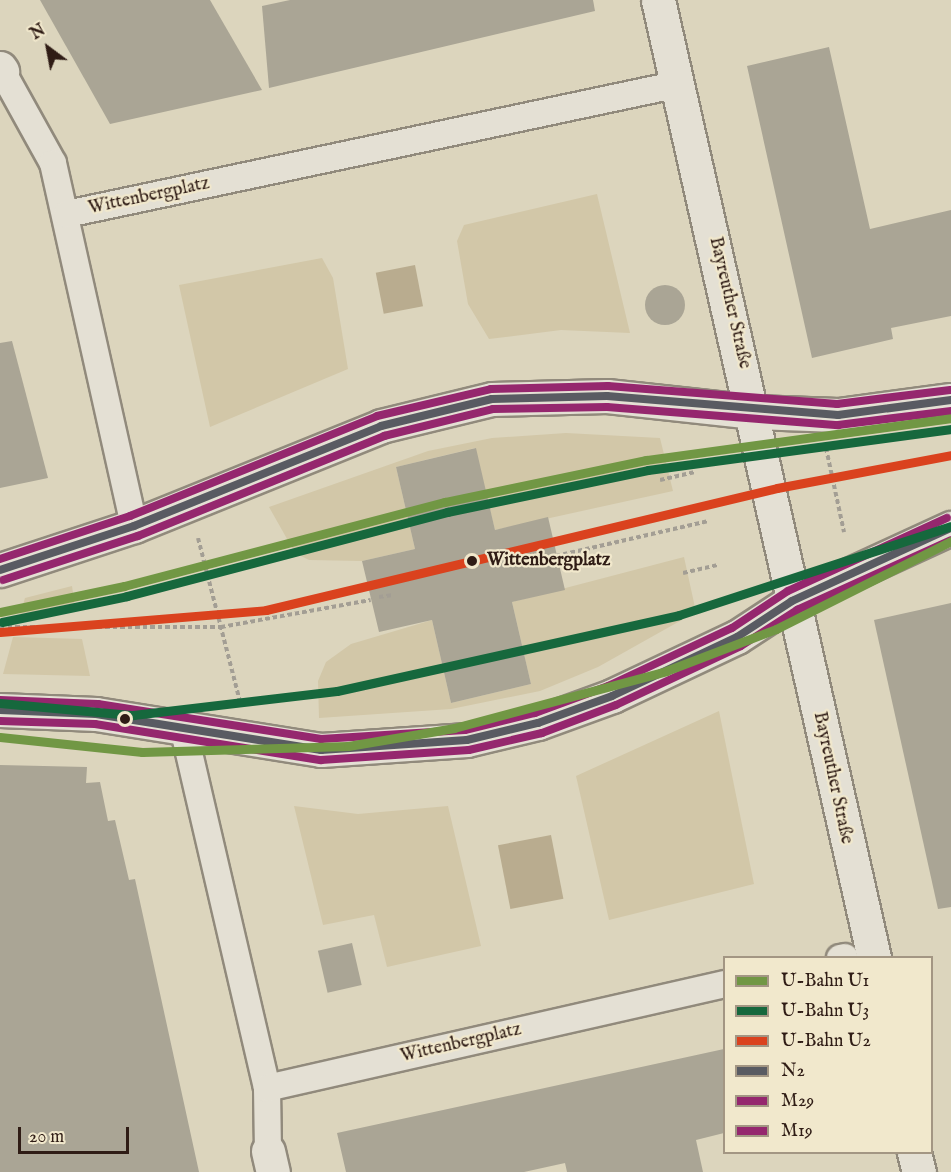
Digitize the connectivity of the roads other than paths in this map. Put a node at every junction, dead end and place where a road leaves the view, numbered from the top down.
1 (658, 0) edge
2 (1, 70) edge
3 (679, 84) junction
4 (67, 214) junction
5 (951, 400) edge
6 (754, 412) junction
7 (134, 526) junction
8 (951, 528) edge
9 (0, 570) edge
10 (792, 601) junction
11 (0, 710) edge
12 (188, 728) junction
13 (853, 956) edge
14 (723, 984) edge
15 (267, 1088) junction
16 (915, 1154) edge
17 (270, 1161) edge
18 (919, 1172) edge

1 - 3 main road, Bayreuther Straße
2 - 4 street
3 - 4 street, Wittenbergplatz
3 - 6 main road, Bayreuther Straße
4 - 7 street, Wittenbergplatz
5 - 6 main road
6 - 7 main road
6 - 10 main road, Bayreuther Straße
7 - 9 main road
8 - 10 main road
10 - 12 main road
10 - 13 main road, Bayreuther Straße
11 - 12 main road
12 - 15 street
14 - 15 street, Wittenbergplatz
15 - 17 street
16 - 18 main road

